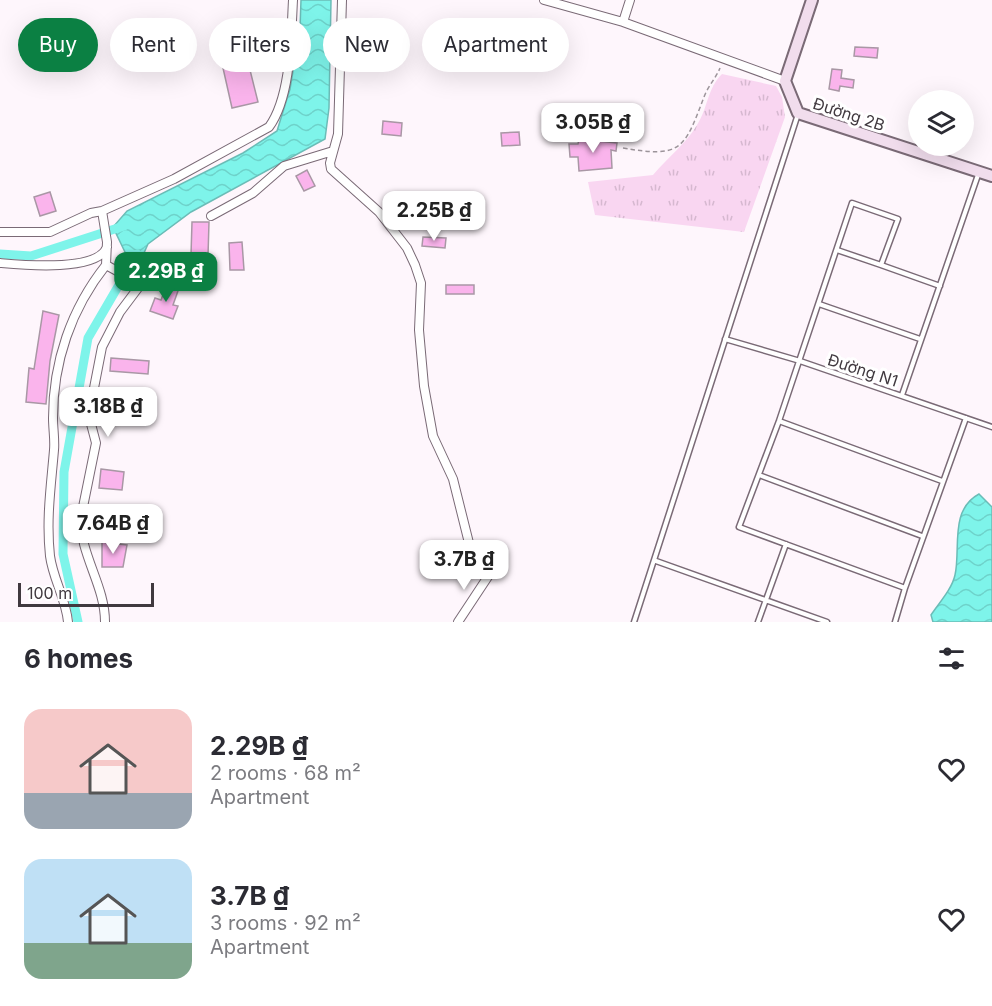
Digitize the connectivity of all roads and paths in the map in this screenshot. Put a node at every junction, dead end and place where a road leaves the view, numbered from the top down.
1 (293, 0) edge
2 (342, 0) edge
3 (544, 0) edge
4 (630, 0) edge
5 (812, 0) edge
6 (623, 22) junction
7 (723, 58) junction
8 (785, 81) junction
9 (798, 113) junction
10 (623, 148) dead end
11 (333, 152) junction
12 (979, 172) junction
13 (992, 176) edge
14 (102, 211) junction
15 (211, 216) dead end
16 (0, 232) edge
17 (107, 244) junction
18 (837, 250) junction
19 (152, 257) dead end
20 (0, 263) edge
21 (882, 265) junction
22 (109, 266) junction
23 (139, 283) junction
24 (940, 286) junction
25 (819, 304) junction
26 (725, 339) junction
27 (920, 339) junction
28 (800, 361) junction
29 (902, 395) junction
30 (966, 418) junction
31 (779, 421) junction
32 (992, 427) edge
33 (759, 475) junction
34 (942, 481) junction
35 (922, 536) junction
36 (786, 544) junction
37 (656, 561) junction
38 (905, 588) junction
39 (766, 600) junction
40 (68, 622) edge
41 (105, 622) edge
42 (459, 622) edge
43 (634, 622) edge
44 (758, 622) edge
45 (827, 622) edge
46 (895, 622) edge

1 - 14 street
2 - 11 street
3 - 6 street
4 - 6 street
5 - 8 street
6 - 7 street
7 - 8 street
7 - 10 path
8 - 9 street, Đường 2B
9 - 12 street, Đường 2B
9 - 26 lane
11 - 15 street
11 - 42 street
12 - 13 street, Đường 2B
12 - 24 lane
14 - 16 street
14 - 17 street
17 - 20 street
17 - 22 street
18 - 21 lane
18 - 21 lane
18 - 25 lane
19 - 23 street
21 - 24 lane
22 - 23 street
22 - 40 street
23 - 41 street
24 - 27 lane
25 - 27 lane
25 - 28 lane
26 - 28 lane, Đường N1
26 - 37 lane
27 - 29 lane
28 - 29 lane, Đường N1
28 - 31 lane
29 - 30 lane, Đường N1
30 - 32 lane, Đường N1
30 - 34 lane
31 - 33 lane
31 - 34 lane
33 - 35 lane
33 - 36 lane
34 - 35 lane
35 - 38 lane
36 - 38 lane
36 - 39 lane
37 - 39 lane
37 - 43 lane
38 - 46 lane
39 - 44 lane
39 - 45 lane

